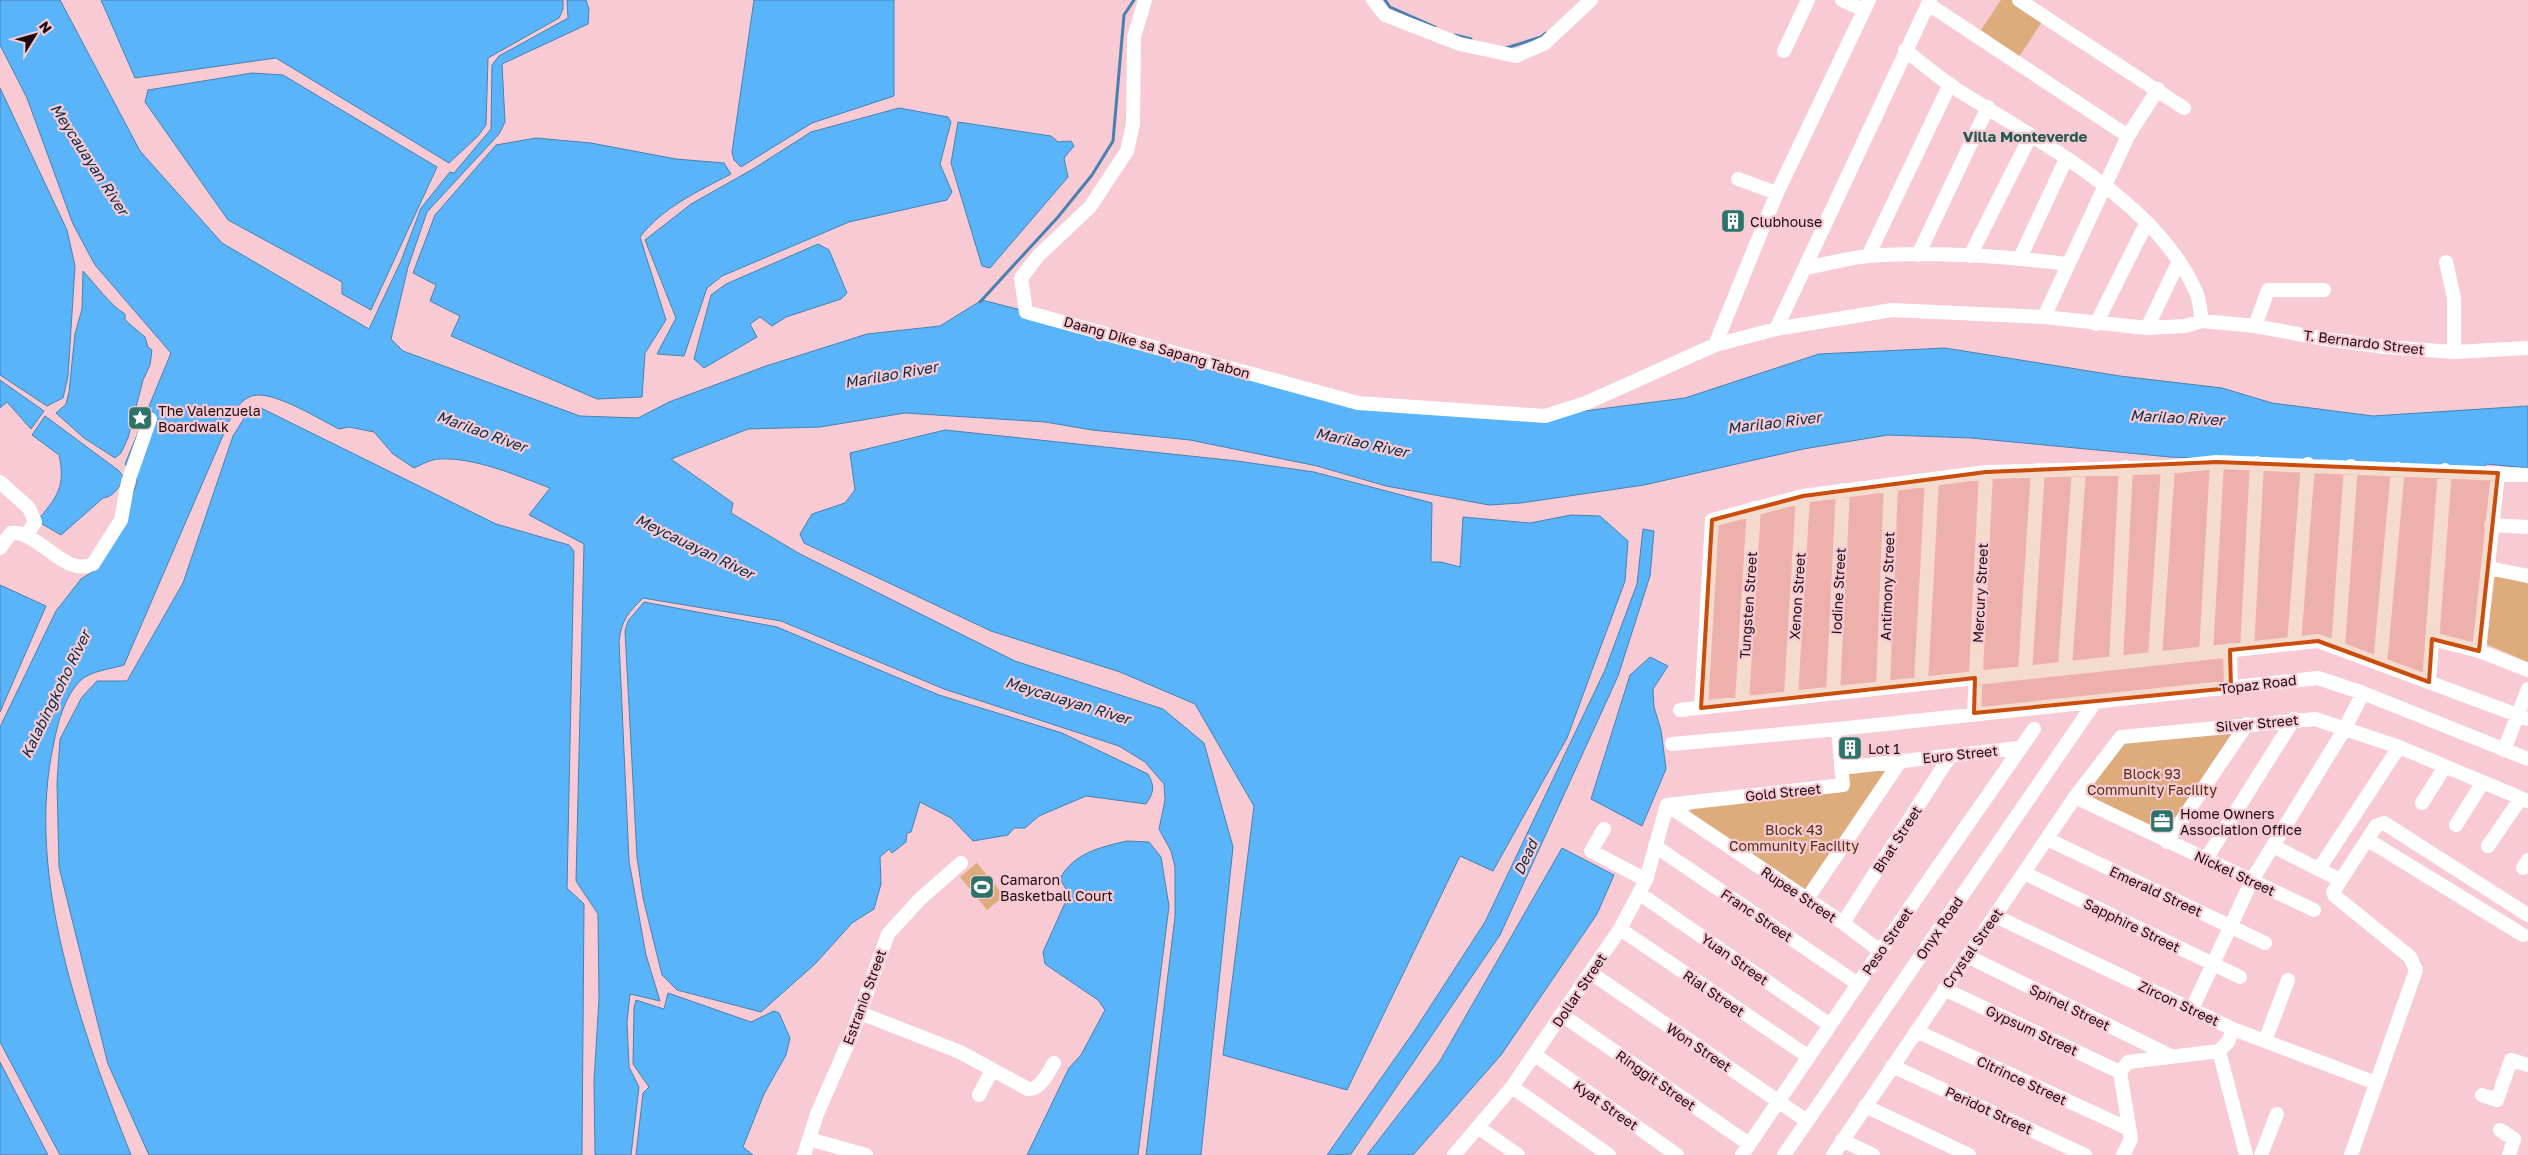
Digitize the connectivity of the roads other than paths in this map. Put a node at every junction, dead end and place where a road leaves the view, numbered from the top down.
1 (1145, 0) edge
2 (1373, 0) edge
3 (1591, 0) edge
4 (1808, 0) edge
5 (1842, 0) edge
6 (2019, 0) edge
7 (1929, 2) edge
8 (1866, 5) edge
9 (1905, 50) junction
10 (1784, 51) dead end
11 (1950, 84) junction
12 (2158, 89) junction
13 (1988, 107) junction
14 (2184, 108) dead end
15 (2031, 135) junction
16 (2128, 136) junction
17 (2066, 159) junction
18 (1738, 179) dead end
19 (2105, 186) junction
20 (1777, 194) junction
21 (2147, 222) junction
22 (1918, 255) junction
23 (1868, 256) junction
24 (1970, 256) junction
25 (2020, 258) junction
26 (2179, 261) junction
27 (2446, 262) dead end
28 (2067, 264) junction
29 (1806, 268) junction
30 (2324, 290) dead end
31 (2044, 317) junction
32 (2202, 321) junction
33 (2096, 324) junction
34 (2255, 326) junction
35 (2147, 328) junction
36 (1776, 329) junction
37 (1715, 345) junction
38 (2528, 348) edge
39 (2454, 352) junction
40 (1631, 382) joint
41 (150, 419) dead end
42 (2217, 462) junction
43 (2256, 463) junction
44 (2308, 464) junction
45 (2168, 466) junction
46 (2351, 466) junction
47 (2126, 467) junction
48 (2079, 469) junction
49 (2398, 469) junction
50 (2038, 470) junction
51 (2446, 470) junction
52 (1986, 472) junction
53 (2498, 473) junction
54 (2528, 475) edge
55 (1932, 479) junction
56 (0, 482) edge
57 (1891, 484) junction
58 (1843, 490) junction
59 (1803, 496) junction
60 (1754, 508) junction
61 (2492, 525) junction
62 (2528, 527) edge
63 (26, 536) junction
64 (0, 548) edge
65 (2488, 568) junction
66 (2528, 576) edge
67 (2432, 639) junction
68 (2294, 644) junction
69 (2338, 648) junction
70 (2246, 649) junction
71 (2230, 650) junction
72 (2479, 651) junction
73 (2206, 653) junction
74 (2155, 658) junction
75 (2116, 662) junction
76 (2380, 664) junction
77 (2065, 667) junction
78 (2528, 670) edge
79 (2025, 672) junction
80 (1975, 678) junction
81 (2430, 682) junction
82 (1921, 683) junction
83 (1882, 688) junction
84 (2231, 688) junction
85 (2528, 689) edge
86 (1833, 693) junction
87 (2363, 693) junction
88 (1790, 696) junction
89 (1742, 702) junction
90 (2096, 702) junction
91 (1701, 708) junction
92 (1680, 710) dead end
93 (1974, 713) junction
94 (2523, 717) edge
95 (2294, 719) junction
96 (2247, 724) junction
97 (1838, 729) junction
98 (2034, 729) dead end
99 (2344, 730) junction
100 (1672, 744) dead end
101 (2114, 744) joint
102 (2019, 748) junction
103 (2399, 748) junction
104 (2504, 750) junction
105 (1950, 756) junction
106 (2528, 759) edge
107 (1901, 760) junction
108 (2445, 767) junction
109 (1841, 768) junction
110 (2483, 782) junction
111 (2075, 797) junction
112 (2524, 799) edge
113 (2422, 803) dead end
114 (1667, 805) junction
115 (2456, 825) dead end
116 (1604, 829) dead end
117 (2046, 839) junction
118 (2368, 840) junction
119 (2167, 842) junction
120 (1656, 846) junction
121 (2273, 846) junction
122 (2488, 846) dead end
123 (2206, 859) junction
124 (962, 863) dead end
125 (2319, 869) junction
126 (2024, 873) junction
127 (2334, 878) dead end
128 (1646, 880) junction
129 (2252, 880) junction
130 (1640, 894) junction
131 (1807, 899) junction
132 (2314, 910) dead end
133 (2528, 915) edge
134 (1995, 916) junction
135 (1843, 923) junction
136 (2231, 927) junction
137 (1620, 929) junction
138 (2523, 935) dead end
139 (2266, 943) dead end
140 (1880, 951) junction
141 (1967, 956) junction
142 (2214, 964) junction
143 (1591, 973) junction
144 (2240, 977) dead end
145 (2288, 980) dead end
146 (1858, 984) junction
147 (1944, 989) junction
148 (2192, 1009) junction
149 (860, 1013) junction
150 (1562, 1015) junction
151 (1830, 1025) junction
152 (2233, 1029) junction
153 (1916, 1030) junction
154 (2265, 1041) junction
155 (2218, 1051) junction
156 (1535, 1055) junction
157 (1809, 1057) junction
158 (2173, 1058) junction
159 (1054, 1063) dead end
160 (2528, 1065) edge
161 (1892, 1066) junction
162 (992, 1070) junction
163 (2120, 1072) junction
164 (2368, 1080) dead end
165 (1512, 1088) junction
166 (979, 1095) dead end
167 (2482, 1095) dead end
168 (1779, 1102) junction
169 (1865, 1106) junction
170 (2277, 1114) dead end
171 (1807, 1122) junction
172 (1478, 1127) junction
173 (2129, 1129) junction
174 (2500, 1130) dead end
175 (809, 1139) junction
176 (1842, 1140) junction
177 (1746, 1150) edge
178 (804, 1155) edge
179 (866, 1155) edge
180 (1454, 1155) edge
181 (1518, 1155) edge
182 (1609, 1155) edge
183 (1677, 1155) edge
184 (1784, 1155) edge
185 (1832, 1155) edge
186 (1873, 1155) edge
187 (1969, 1155) edge
188 (2085, 1155) edge
189 (2123, 1155) edge
190 (2246, 1155) edge
191 (2262, 1155) edge
192 (2351, 1155) edge
193 (2508, 1155) edge

1 - 40 street, Daang Dike sa Sapang Tabon
2 - 3 street
4 - 10 street
5 - 8 street
6 - 12 street
7 - 9 street
7 - 16 street
8 - 20 street
9 - 11 street
9 - 29 street
11 - 13 street
11 - 23 street
12 - 14 street
12 - 16 street
13 - 15 street
13 - 22 street
15 - 17 street
15 - 24 street
16 - 19 street
17 - 19 street
17 - 25 street
18 - 20 street
19 - 21 street
19 - 28 street
20 - 37 street
21 - 26 street
21 - 33 street
22 - 23 street
22 - 24 street
23 - 29 street
24 - 25 street
25 - 28 street
26 - 32 street
26 - 35 street
27 - 39 street
28 - 31 street
29 - 36 street
30 - 34 street
31 - 33 street, T. Bernardo Street
31 - 36 street, T. Bernardo Street
32 - 34 street, T. Bernardo Street
32 - 35 street, T. Bernardo Street
33 - 35 street, T. Bernardo Street
34 - 39 street, T. Bernardo Street
36 - 37 street, T. Bernardo Street
37 - 40 street, T. Bernardo Street
38 - 39 street, T. Bernardo Street
41 - 63 street
42 - 43 street
42 - 45 street
42 - 73 street
43 - 44 street
43 - 70 street
44 - 46 street
44 - 68 street
45 - 47 street
45 - 74 street
46 - 49 street
46 - 69 street
47 - 48 street
47 - 75 street
48 - 50 street
48 - 77 street
49 - 51 street
49 - 76 street
50 - 52 street
50 - 79 street
51 - 53 street
51 - 67 street
52 - 55 street
52 - 80 street, Mercury Street
53 - 54 street
53 - 61 street
55 - 57 street
55 - 82 street
56 - 63 street
57 - 58 street
57 - 83 street, Antimony Street
58 - 59 street
58 - 86 street, Iodine Street
59 - 60 street
59 - 88 street, Xenon Street
60 - 89 street, Tungsten Street
60 - 91 street
61 - 62 street
61 - 65 street
63 - 64 street
65 - 66 street
65 - 72 street
67 - 72 street
67 - 81 street
68 - 69 street
68 - 70 street
69 - 76 street
70 - 71 street
71 - 73 street
71 - 84 street
72 - 78 street
73 - 74 street
74 - 75 street
75 - 77 street
76 - 81 street
77 - 79 street
79 - 80 street
80 - 82 street
80 - 93 street, Mercury Street
81 - 94 street
82 - 83 street
83 - 86 street
84 - 87 street, Topaz Road
84 - 90 street, Topaz Road
85 - 94 street
86 - 88 street
87 - 99 street
87 - 104 street, Topaz Road
88 - 89 street
89 - 91 street
90 - 93 street, Topaz Road
90 - 171 street, Onyx Road
91 - 92 street
93 - 97 street
94 - 104 street
95 - 96 street, Silver Street
95 - 99 street, Silver Street
95 - 123 street
96 - 101 street, Silver Street
96 - 119 street
97 - 100 street
97 - 109 street, Gold Street
98 - 102 street, Peso Street
99 - 103 street, Silver Street
99 - 121 street
101 - 111 street, Crystal Street
102 - 105 street, Euro Street
102 - 140 street, Peso Street
103 - 108 street, Silver Street
103 - 125 street
104 - 106 street, Topaz Road
105 - 107 street, Euro Street
105 - 135 street, Bhat Street
107 - 109 street, Euro Street
107 - 131 street
108 - 110 street, Silver Street
108 - 113 street
109 - 114 street, Gold Street
110 - 112 street, Silver Street
110 - 115 street
111 - 117 street, Crystal Street
111 - 119 street, Nickel Street
112 - 122 street
114 - 120 street, Dollar Street
114 - 131 street, Rupee Street
116 - 128 street
117 - 126 street, Crystal Street
117 - 136 street, Emerald Street
118 - 133 street
118 - 138 street
118 - 192 street
119 - 123 street, Nickel Street
120 - 128 street, Dollar Street
120 - 146 street, Franc Street
121 - 125 street
121 - 129 street
123 - 129 street, Nickel Street
124 - 149 street, Estranio Street
125 - 127 street
126 - 134 street, Crystal Street
126 - 142 street, Sapphire Street
128 - 130 street, Dollar Street
129 - 132 street, Nickel Street
129 - 136 street
130 - 137 street, Dollar Street
130 - 151 street, Yuan Street
131 - 135 street, Rupee Street
134 - 141 street, Crystal Street
134 - 148 street, Zircon Street
135 - 140 street, Rupee Street
136 - 139 street, Emerald Street
136 - 142 street
137 - 143 street, Dollar Street
137 - 157 street, Rial Street
140 - 146 street, Peso Street
141 - 147 street, Crystal Street
141 - 158 street, Spinel Street
142 - 144 street, Sapphire Street
142 - 148 street
143 - 150 street, Dollar Street
143 - 168 street, Won Street
145 - 154 street
146 - 151 street, Peso Street
147 - 153 street, Crystal Street
147 - 163 street, Gypsum Street
148 - 152 street, Zircon Street
149 - 162 street
149 - 175 street, Estranio Street
150 - 156 street, Dollar Street
150 - 177 street, Ringgit Street
151 - 157 street, Peso Street
152 - 154 street, Zircon Street
152 - 155 street
153 - 161 street, Crystal Street
153 - 173 street, Citrince Street
154 - 164 street, Zircon Street
155 - 158 street
155 - 190 street
156 - 165 street, Dollar Street
156 - 183 street, Kyat Street
157 - 168 street, Peso Street
158 - 163 street
159 - 162 street
160 - 167 street
161 - 169 street, Crystal Street
161 - 188 street, Peridot Street
162 - 166 street
163 - 173 street
165 - 172 street, Dollar Street
165 - 182 street
168 - 171 street, Won Street
168 - 177 street, Peso Street
169 - 176 street, Crystal Street
169 - 187 street
170 - 191 street
171 - 184 street, Onyx Road
172 - 180 street, Dollar Street
172 - 181 street
173 - 189 street
174 - 193 street
175 - 178 street, Estranio Street
175 - 179 street
176 - 185 street, Crystal Street
176 - 186 street

